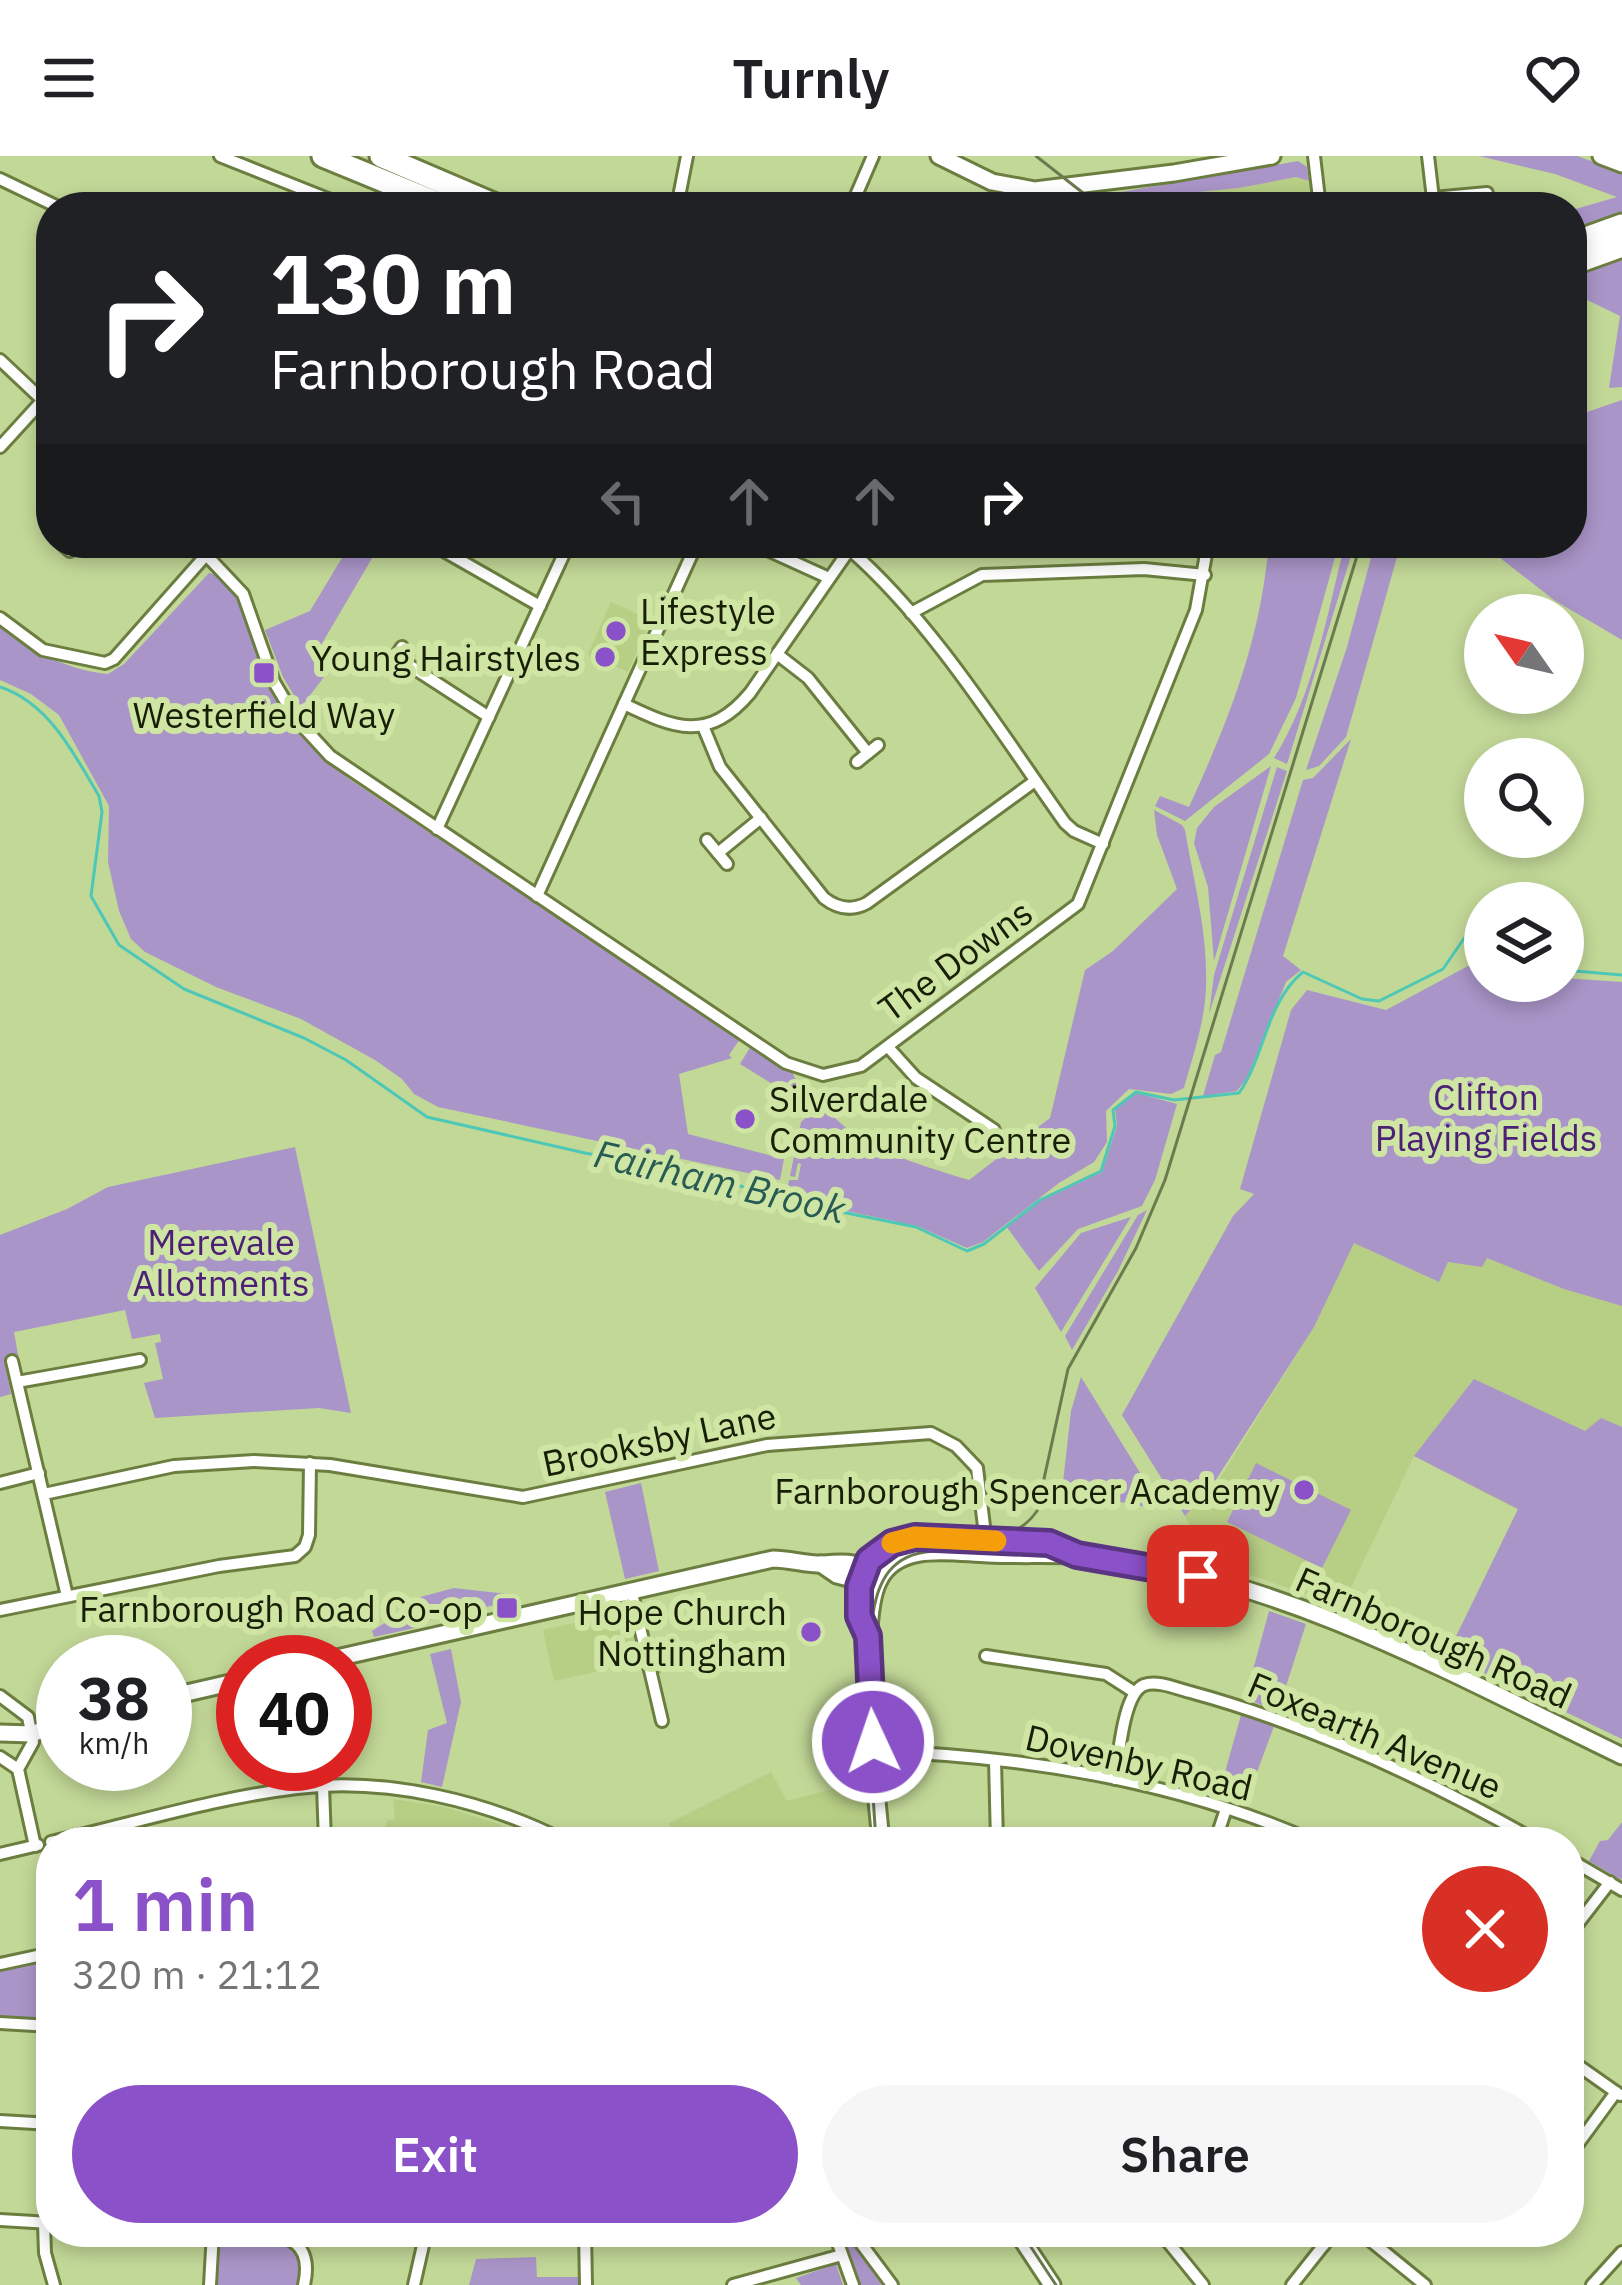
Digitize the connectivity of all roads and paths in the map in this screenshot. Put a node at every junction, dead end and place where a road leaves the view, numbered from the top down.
1 (220, 156) edge
2 (322, 156) edge
3 (381, 156) edge
4 (687, 156) edge
5 (873, 156) edge
6 (939, 156) edge
7 (1272, 156) edge
8 (1314, 156) edge
9 (1428, 156) edge
10 (1601, 156) edge
11 (1622, 164) edge
12 (1172, 165) edge
13 (0, 179) edge
14 (309, 192) edge
15 (410, 192) edge
16 (465, 192) edge
17 (680, 192) edge
18 (857, 192) edge
19 (1318, 192) edge
20 (1433, 192) edge
21 (36, 196) edge
22 (1622, 225) edge
23 (1587, 238) edge
24 (1622, 246) edge
25 (1587, 259) edge
26 (0, 360) edge
27 (36, 394) edge
28 (36, 414) edge
29 (0, 447) edge
30 (203, 558) edge
31 (211, 558) edge
32 (456, 558) edge
33 (562, 558) edge
34 (690, 558) edge
35 (785, 558) edge
36 (843, 558) edge
37 (863, 558) edge
38 (1206, 558) edge
39 (1204, 575) junction
40 (829, 578) junction
41 (540, 606) junction
42 (911, 613) junction
43 (0, 618) edge
44 (777, 654) junction
45 (395, 657) dead end
46 (624, 704) junction
47 (489, 717) junction
48 (703, 726) junction
49 (868, 753) dead end
50 (1035, 781) junction
51 (761, 818) junction
52 (437, 829) junction
53 (707, 840) dead end
54 (1103, 844) junction
55 (718, 853) junction
56 (727, 864) dead end
57 (537, 896) junction
58 (888, 1047) junction
59 (989, 1109) dead end
60 (981, 1122) junction
61 (994, 1130) dead end
62 (140, 1360) dead end
63 (12, 1361) dead end
64 (17, 1382) junction
65 (310, 1463) junction
66 (39, 1473) junction
67 (0, 1484) edge
68 (44, 1494) junction
69 (986, 1547) junction
70 (862, 1575) junction
71 (879, 1580) junction
72 (631, 1589) junction
73 (68, 1596) junction
74 (0, 1610) edge
75 (868, 1636) junction
76 (372, 1650) edge
77 (986, 1656) dead end
78 (668, 1662) dead end
79 (649, 1667) junction
80 (1134, 1692) junction
81 (0, 1696) edge
82 (662, 1721) dead end
83 (36, 1732) edge
84 (0, 1733) edge
85 (32, 1734) junction
86 (874, 1750) junction
87 (1622, 1756) edge
88 (0, 1757) edge
89 (995, 1760) junction
90 (18, 1769) junction
91 (1115, 1779) junction
92 (372, 1788) edge
93 (286, 1791) edge
94 (322, 1791) edge
95 (1226, 1809) junction
96 (118, 1827) edge
97 (324, 1827) edge
98 (536, 1827) edge
99 (880, 1827) edge
100 (997, 1827) edge
101 (1220, 1827) edge
102 (1275, 1827) edge
103 (1509, 1827) edge
104 (35, 1846) joint
105 (0, 1854) edge
106 (1584, 1867) edge
107 (1610, 1882) junction
108 (1622, 1890) edge
109 (1584, 1916) edge
110 (36, 1956) edge
111 (0, 1964) edge
112 (0, 2023) edge
113 (36, 2025) edge
114 (1584, 2070) edge
115 (1619, 2094) edge
116 (0, 2121) edge
117 (36, 2123) edge
118 (1584, 2137) edge
119 (0, 2221) edge
120 (36, 2222) edge
121 (46, 2247) edge
122 (213, 2247) edge
123 (296, 2247) edge
124 (423, 2247) edge
125 (585, 2247) edge
126 (841, 2247) edge
127 (864, 2247) edge
128 (1027, 2247) edge
129 (1172, 2247) edge
130 (1322, 2247) edge
131 (1378, 2247) edge
132 (1622, 2252) edge
133 (842, 2255) junction
134 (783, 2273) junction
135 (55, 2285) edge
136 (210, 2285) edge
137 (304, 2285) edge
138 (414, 2285) edge
139 (586, 2285) edge
140 (733, 2285) edge
141 (792, 2285) edge
142 (853, 2285) edge
143 (892, 2285) edge
144 (1052, 2285) edge
145 (1203, 2285) edge
146 (1292, 2285) edge
147 (1425, 2285) edge
148 (1592, 2285) edge

1 - 14 street
2 - 15 highway
3 - 16 highway
4 - 17 street
5 - 18 street
6 - 12 street
7 - 12 street
8 - 19 street
9 - 20 street
10 - 11 street
13 - 21 street
22 - 23 highway
24 - 25 highway
26 - 27 street
28 - 29 street
30 - 43 street
31 - 52 street, The Downs
32 - 41 street
33 - 41 street
34 - 46 street
35 - 40 street
36 - 40 street
37 - 42 street
38 - 39 street, The Downs
39 - 42 street
39 - 54 street, The Downs
40 - 44 street
41 - 47 street
42 - 50 street
44 - 48 street
44 - 49 street
45 - 47 street
46 - 48 street
46 - 57 street
47 - 52 street
48 - 51 street
50 - 51 street
50 - 54 street
51 - 55 street
52 - 57 street, The Downs
53 - 55 street
54 - 58 street, The Downs
55 - 56 street
57 - 58 street, The Downs
58 - 60 street
59 - 60 street
60 - 61 street
62 - 64 street
63 - 64 street
64 - 66 street
65 - 68 street, Brooksby Lane
65 - 69 street, Brooksby Lane
65 - 73 street
66 - 67 street
66 - 68 street
68 - 73 street
69 - 70 street, Farnborough Road
69 - 71 street, Farnborough Road
69 - 87 street, Farnborough Road
70 - 71 street
70 - 72 street
70 - 75 street
71 - 75 street
72 - 76 street
72 - 79 street
73 - 74 street
75 - 86 street
77 - 80 street
78 - 79 street
79 - 82 street
80 - 91 street
80 - 103 street, Foxearth Avenue
81 - 85 street
83 - 85 street
84 - 85 street
85 - 90 street
86 - 89 street, Dovenby Road
86 - 99 street
88 - 90 street
89 - 91 street, Dovenby Road
89 - 100 street
90 - 104 street
91 - 95 street, Dovenby Road
92 - 98 street
93 - 96 street
94 - 97 street
95 - 101 street
95 - 102 street, Dovenby Road
104 - 105 street
106 - 107 street
107 - 108 street
107 - 109 street
110 - 111 street
112 - 113 street
114 - 115 street
115 - 118 street
116 - 117 street
119 - 120 street
121 - 135 street
122 - 136 street
123 - 137 street
124 - 138 street
125 - 139 street
126 - 133 street
127 - 143 street
128 - 144 street
129 - 145 street
130 - 146 street
131 - 147 street
132 - 148 street
133 - 134 street
133 - 142 street
134 - 140 street
134 - 141 street

